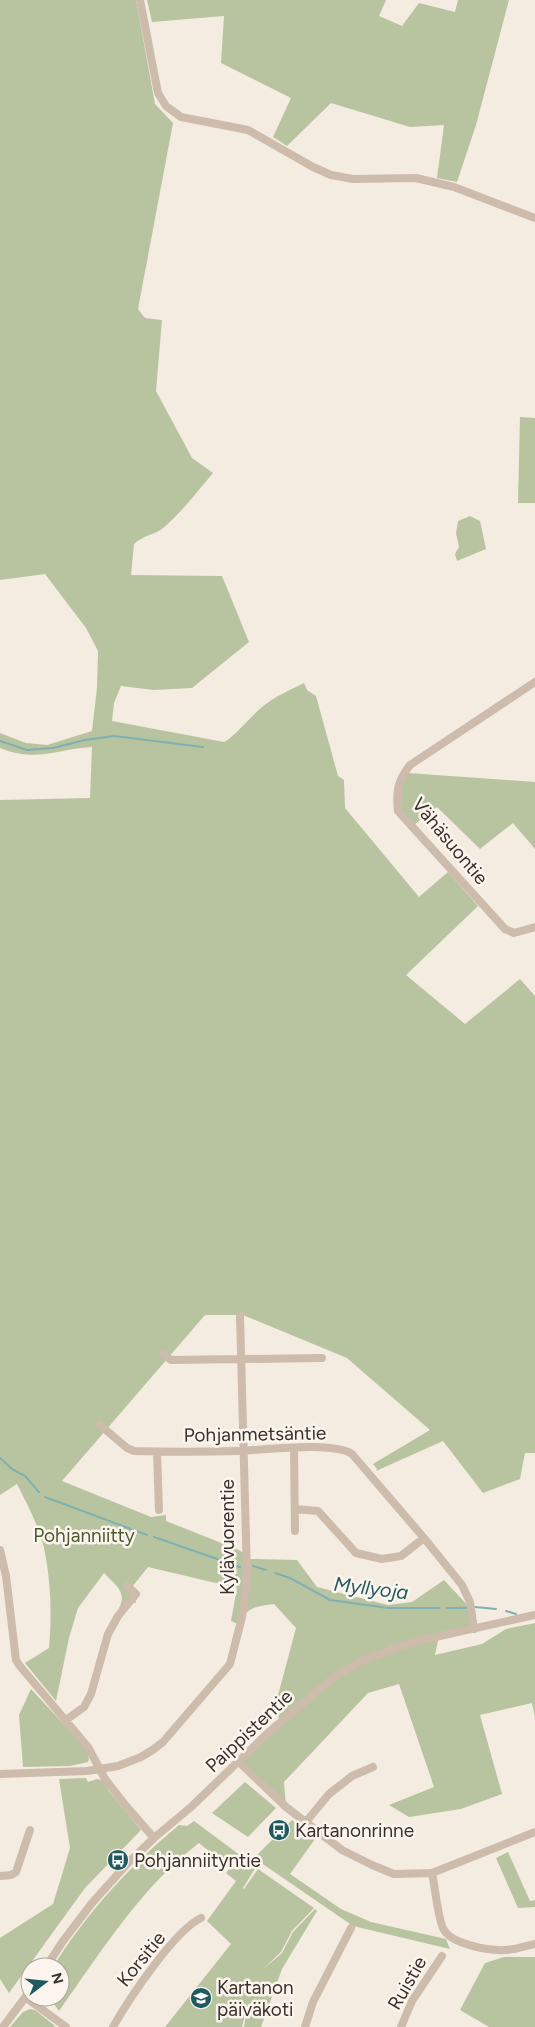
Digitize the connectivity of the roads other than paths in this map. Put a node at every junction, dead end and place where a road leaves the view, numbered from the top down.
1 (140, 0) edge
2 (535, 218) edge
3 (535, 682) edge
4 (535, 926) edge
5 (240, 1316) dead end
6 (163, 1354) dead end
7 (322, 1358) dead end
8 (241, 1359) junction
9 (100, 1425) dead end
10 (294, 1448) junction
11 (243, 1451) junction
12 (157, 1452) junction
13 (294, 1509) junction
14 (159, 1510) dead end
15 (295, 1531) dead end
16 (424, 1538) junction
17 (0, 1550) edge
18 (127, 1586) dead end
19 (533, 1616) edge
20 (474, 1629) junction
21 (66, 1720) junction
22 (239, 1762) junction
23 (373, 1767) dead end
24 (100, 1768) junction
25 (0, 1774) edge
26 (305, 1823) junction
27 (30, 1830) dead end
28 (535, 1832) edge
29 (154, 1838) junction
30 (432, 1873) junction
31 (0, 1876) edge
32 (201, 1918) dead end
33 (351, 1928) dead end
34 (535, 1944) edge
35 (442, 1956) dead end
36 (53, 1957) edge
37 (20, 2005) edge
38 (43, 2007) edge
39 (3, 2027) edge
40 (66, 2027) edge
41 (113, 2027) edge
42 (305, 2027) edge
43 (401, 2027) edge

1 - 2 street
3 - 4 street, Vähäsuontie
5 - 8 street, Kylävuorentie
6 - 8 street
7 - 8 street
8 - 11 street, Kylävuorentie
9 - 12 street, Pohjanmetsäntie
10 - 11 street, Pohjanmetsäntie
10 - 13 street
10 - 16 street, Pohjanmetsäntie
11 - 12 street, Pohjanmetsäntie
11 - 24 street, Kylävuorentie
12 - 14 street
13 - 15 street
13 - 16 street
16 - 20 street, Pohjanmetsäntie
17 - 21 street
18 - 21 street
19 - 20 street, Paippistentie
20 - 22 street, Paippistentie
21 - 24 street
22 - 26 street
22 - 29 street, Paippistentie
23 - 26 street
24 - 25 street, Kylävuorentie
24 - 29 street
26 - 30 street
27 - 31 street
28 - 30 street
29 - 36 street, Paippistentie
30 - 34 street
32 - 41 street, Korsitie
33 - 42 street
35 - 43 street, Ruistie
37 - 39 street
38 - 40 street

